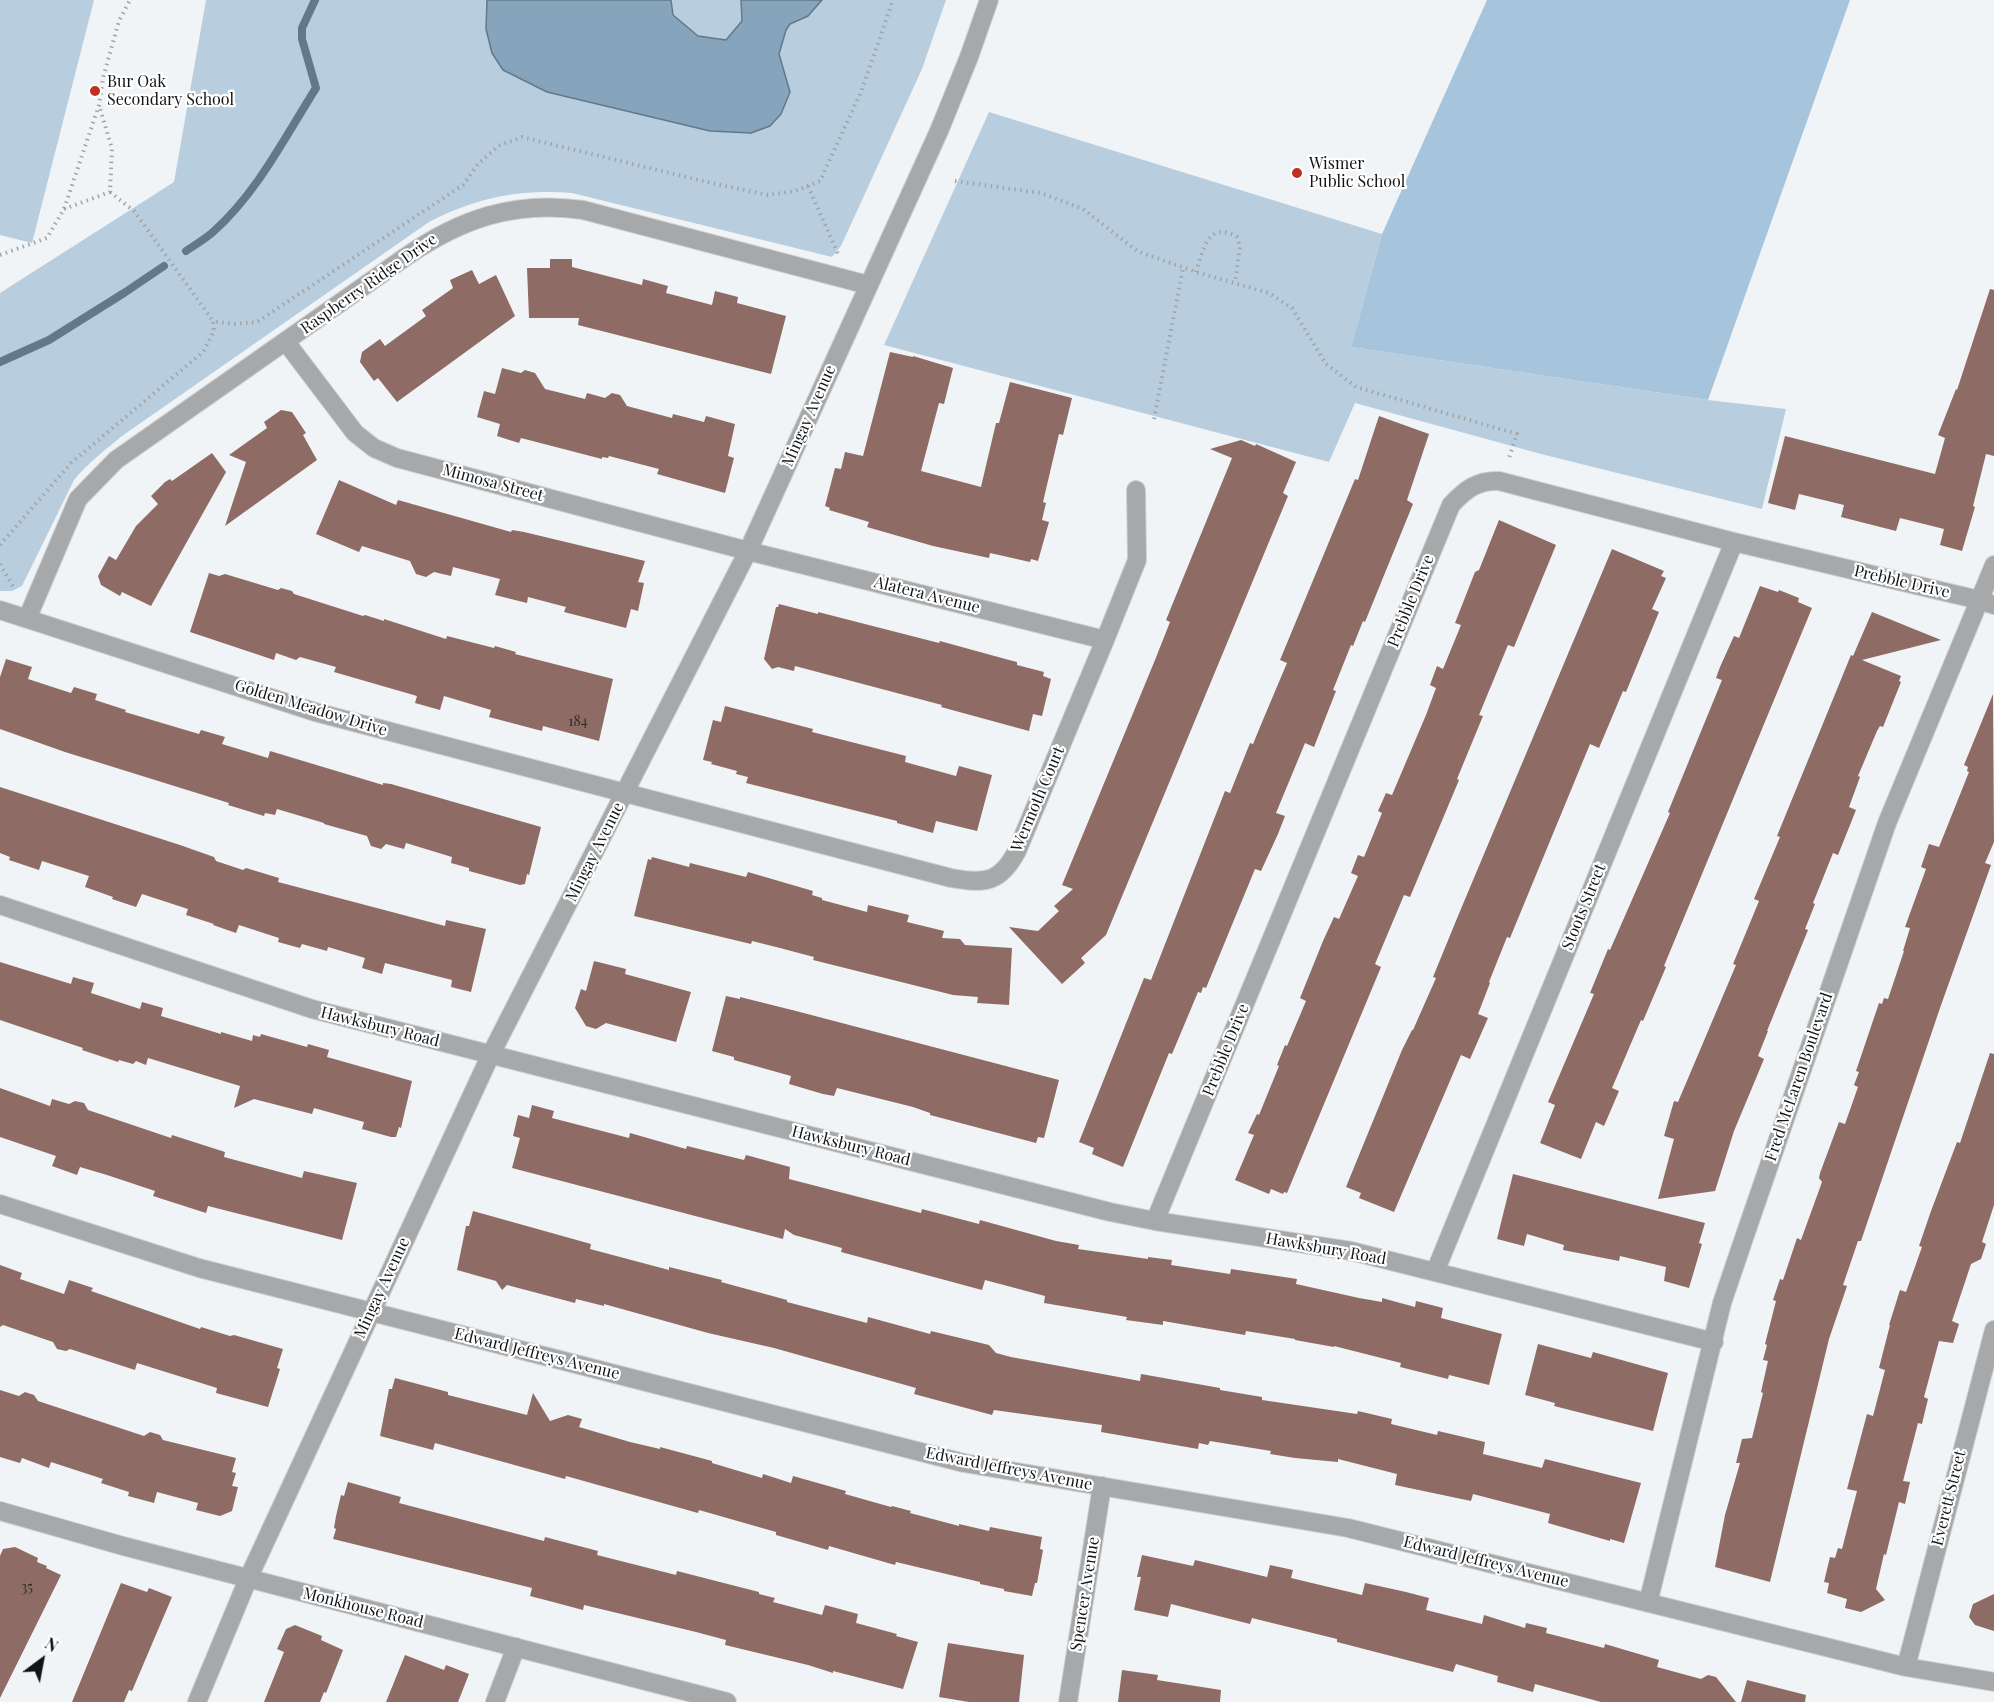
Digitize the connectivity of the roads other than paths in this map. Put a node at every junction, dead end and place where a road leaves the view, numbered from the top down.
1 (989, 0) edge
2 (868, 285) junction
3 (286, 342) junction
4 (1136, 490) dead end
5 (1734, 542) junction
6 (748, 551) junction
7 (1994, 566) edge
8 (1987, 603) edge
9 (0, 610) edge
10 (27, 619) junction
11 (1105, 640) junction
12 (626, 792) junction
13 (0, 905) edge
14 (491, 1054) junction
15 (0, 1204) edge
16 (1155, 1221) junction
17 (1435, 1272) junction
18 (371, 1311) junction
19 (1994, 1330) edge
20 (1714, 1342) junction
21 (1102, 1486) junction
22 (0, 1510) edge
23 (248, 1579) junction
24 (1648, 1604) junction
25 (516, 1647) junction
26 (1906, 1667) junction
27 (1994, 1682) edge
28 (196, 1702) edge
29 (495, 1702) edge
30 (727, 1702) edge
31 (1068, 1702) edge

1 - 2 street, Mingay Avenue
2 - 3 street, Raspberry Ridge Drive
2 - 6 street, Mingay Avenue
3 - 6 street, Mimosa Street
3 - 10 street, Raspberry Ridge Drive
4 - 11 street, Wermoth Court
5 - 8 street, Prebble Drive
5 - 16 street, Prebble Drive
5 - 17 street, Stoots Street
6 - 11 street, Alatera Avenue
6 - 12 street, Mingay Avenue
7 - 8 street, Fred McLaren Boulevard
8 - 20 street, Fred McLaren Boulevard
9 - 10 street, Golden Meadow Drive
10 - 12 street, Golden Meadow Drive
11 - 12 street, Wermoth Court
12 - 14 street, Mingay Avenue
13 - 14 street, Hawksbury Road
14 - 16 street, Hawksbury Road
14 - 18 street, Mingay Avenue
15 - 18 street, Edward Jeffreys Avenue
16 - 17 street, Hawksbury Road
17 - 20 street, Hawksbury Road
18 - 21 street, Edward Jeffreys Avenue
18 - 23 street, Mingay Avenue
19 - 26 street, Everett Street
20 - 24 street, Fred McLaren Boulevard
21 - 24 street, Edward Jeffreys Avenue
21 - 31 street, Spencer Avenue
22 - 23 street, Monkhouse Road
23 - 25 street, Monkhouse Road
23 - 28 street, Mingay Avenue
24 - 26 street, Edward Jeffreys Avenue
25 - 29 street
25 - 30 street, Monkhouse Road
26 - 27 street, Edward Jeffreys Avenue

